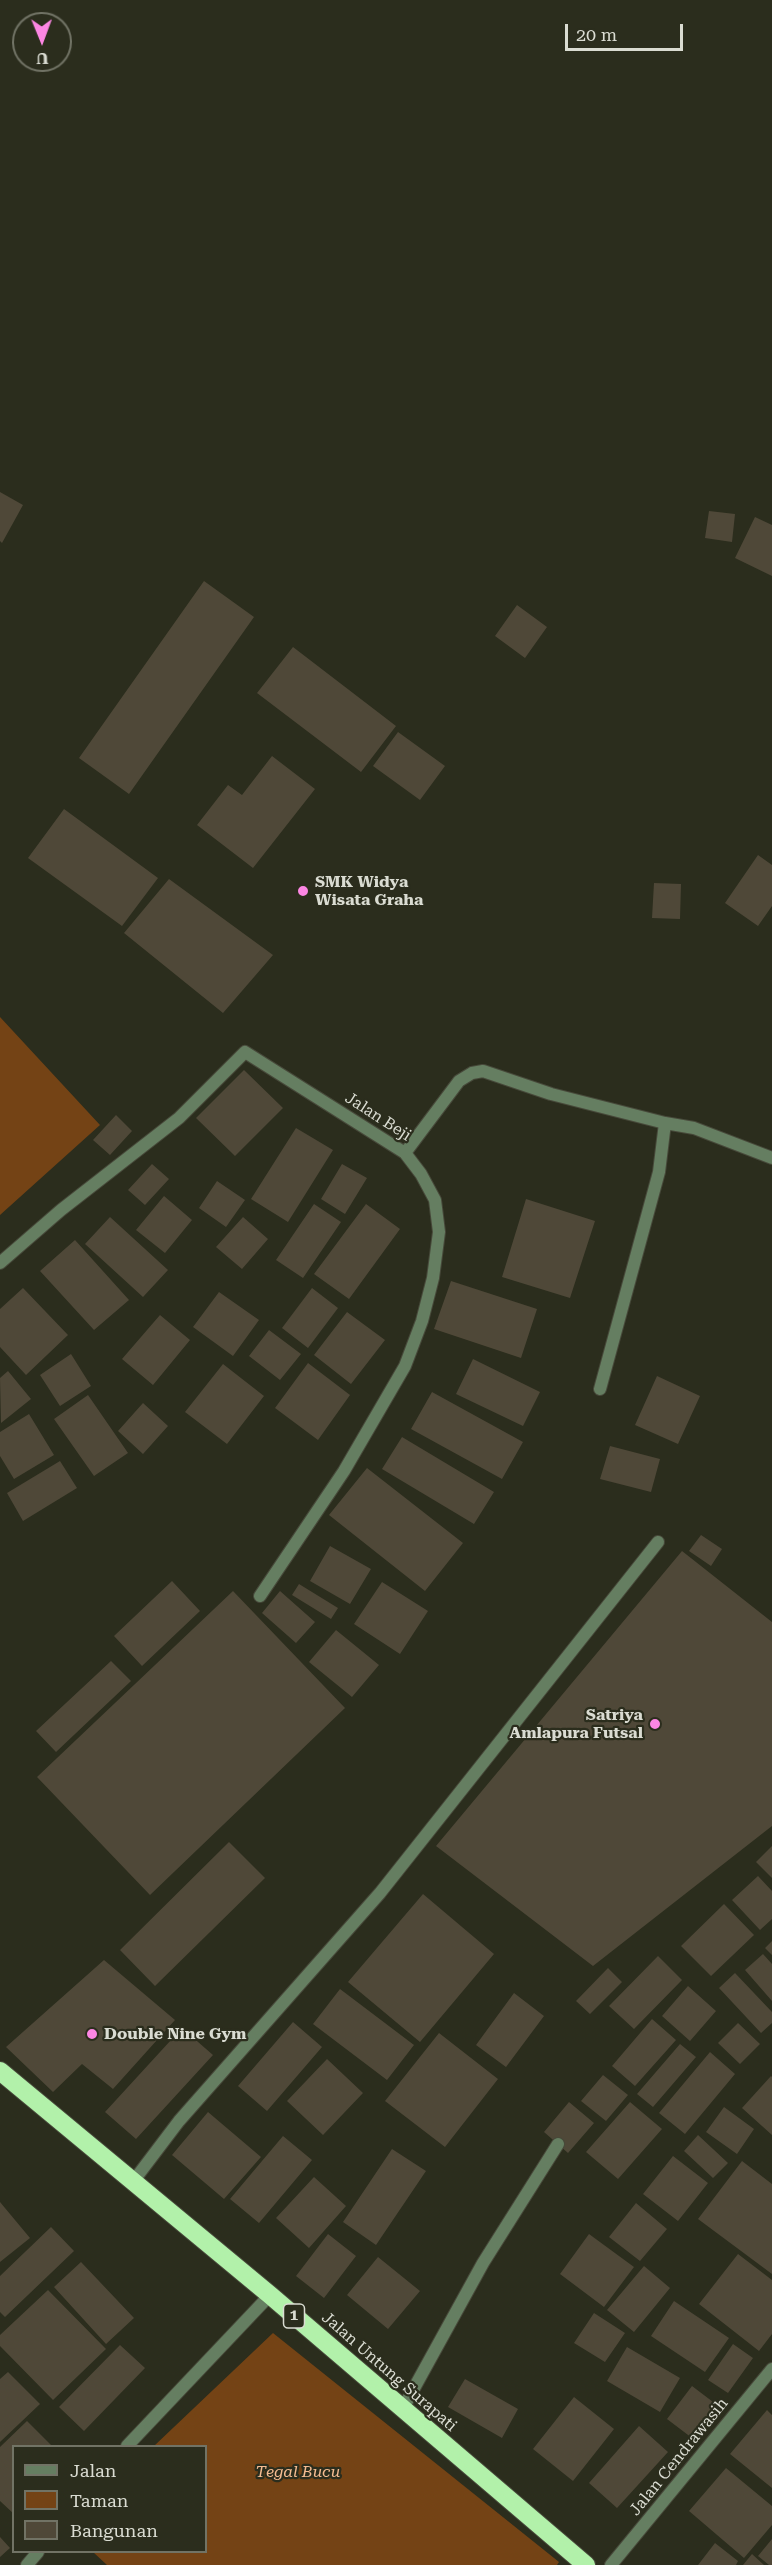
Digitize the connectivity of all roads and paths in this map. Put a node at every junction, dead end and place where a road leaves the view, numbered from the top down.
1 (665, 1123) junction
2 (405, 1153) junction
3 (772, 1158) edge
4 (0, 1263) edge
5 (600, 1389) dead end
6 (658, 1542) dead end
7 (260, 1596) dead end
8 (0, 2071) edge
9 (558, 2144) dead end
10 (132, 2183) junction
11 (270, 2295) junction
12 (772, 2369) edge
13 (402, 2410) junction
14 (129, 2445) edge
15 (37, 2553) edge
16 (27, 2565) edge
17 (586, 2565) edge
18 (611, 2565) edge

1 - 2 street
1 - 3 street
1 - 5 street
2 - 4 street, Jalan Beji
2 - 7 street, Jalan Beji
6 - 10 street
8 - 10 highway, Jalan Untung Surapati / 1
9 - 13 street
10 - 11 highway, Jalan Untung Surapati / 1
11 - 13 highway, Jalan Untung Surapati / 1
11 - 14 street
12 - 18 street, Jalan Cendrawasih
13 - 17 highway, Jalan Untung Surapati / 1
15 - 16 street

